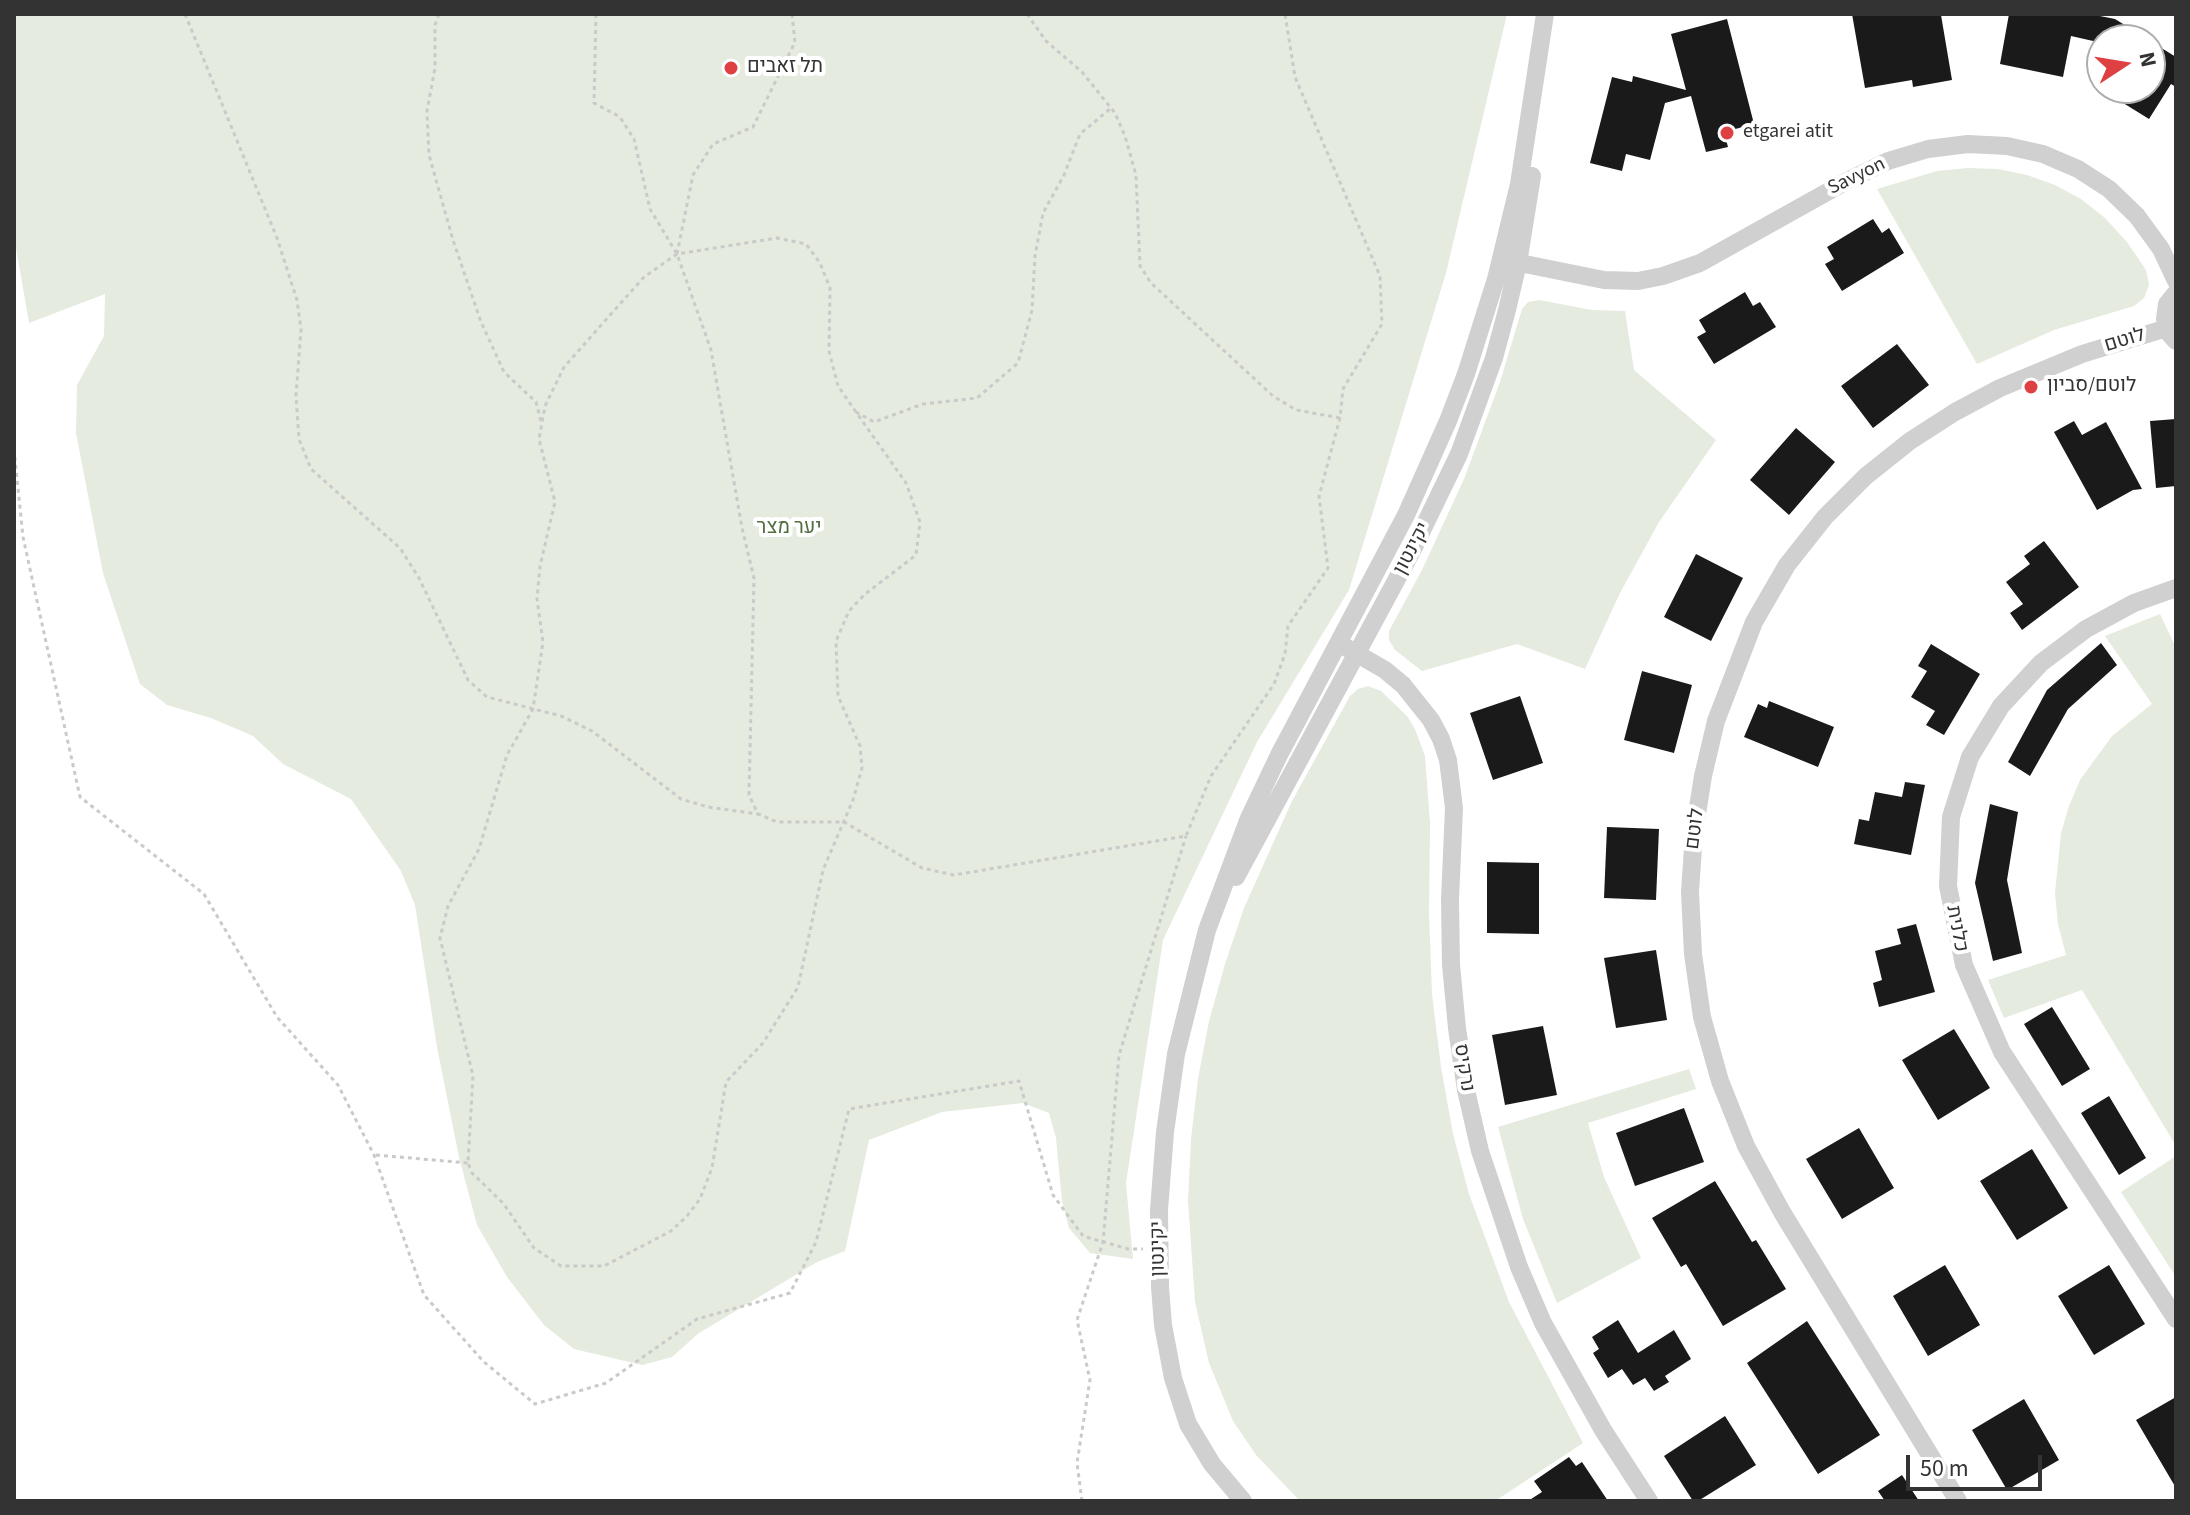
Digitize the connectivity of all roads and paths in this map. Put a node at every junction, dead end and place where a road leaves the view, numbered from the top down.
1 (185, 14) edge
2 (439, 14) edge
3 (596, 14) edge
4 (792, 14) edge
5 (1027, 14) edge
6 (1285, 14) edge
7 (1545, 14) edge
8 (1111, 108) junction
9 (677, 254) junction
10 (1510, 261) junction
11 (2176, 281) edge
12 (2176, 293) edge
13 (2171, 335) edge
14 (856, 412) junction
15 (1340, 418) junction
16 (542, 424) junction
17 (14, 449) edge
18 (2176, 588) edge
19 (1339, 643) junction
20 (1357, 654) junction
21 (533, 709) junction
22 (758, 814) junction
23 (844, 822) junction
24 (1186, 836) junction
25 (1193, 979) junction
26 (374, 1155) junction
27 (468, 1163) junction
28 (1103, 1242) junction
29 (1158, 1249) junction
30 (2176, 1319) edge
31 (1082, 1501) edge
32 (1243, 1501) edge
33 (1649, 1501) edge
34 (1958, 1501) edge

1 - 21 path
2 - 16 path
3 - 9 path
4 - 9 path
5 - 8 path
6 - 15 path
7 - 10 street, יקינטון
8 - 14 path
8 - 15 path
9 - 14 path
9 - 16 path
9 - 22 path
10 - 11 street, Savyon
10 - 19 street, יקינטון
10 - 20 street, יקינטון
12 - 13 street
13 - 34 street, לוטם
14 - 23 path
15 - 24 path
16 - 21 path
17 - 26 path
18 - 30 street, כלנית
19 - 20 street, נרקיס
19 - 25 street, יקינטון
20 - 25 street, יקינטון
20 - 33 street, נרקיס
21 - 22 path
21 - 27 path
22 - 23 path
23 - 24 path
23 - 27 path
24 - 28 path
25 - 29 street, יקינטון
26 - 27 path
26 - 28 path
28 - 29 path
28 - 31 path
29 - 32 street, יקינטון

